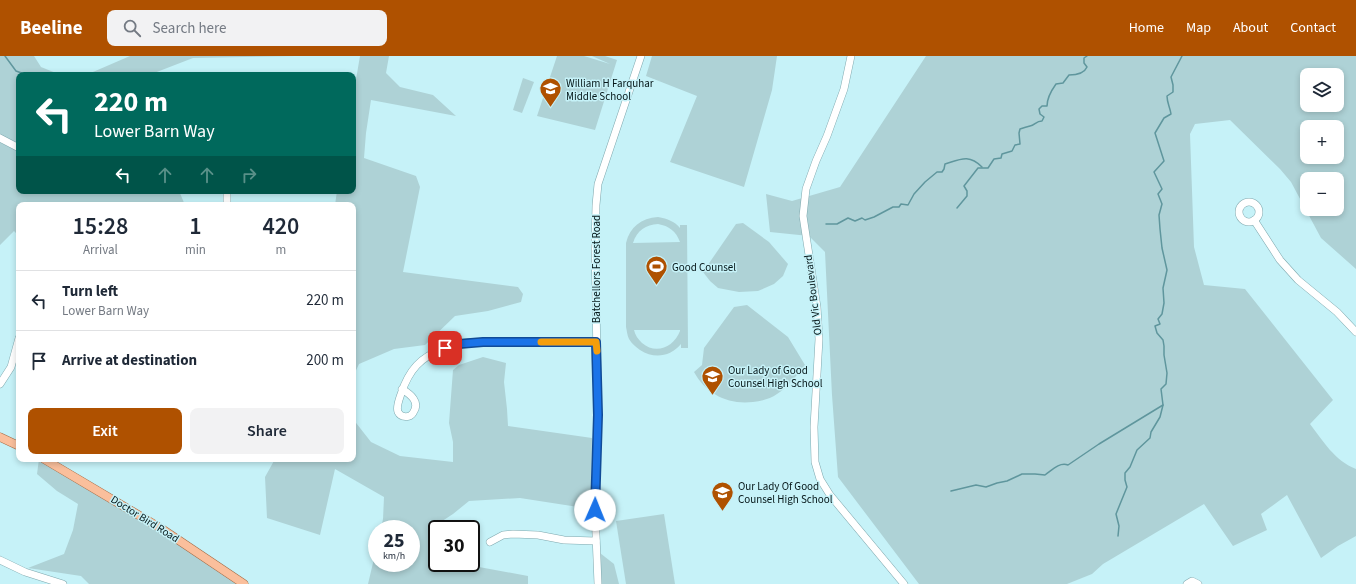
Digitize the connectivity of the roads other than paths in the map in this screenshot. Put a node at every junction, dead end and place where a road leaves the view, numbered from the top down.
1 (641, 56) edge
2 (851, 56) edge
3 (0, 138) edge
4 (16, 146) edge
5 (1254, 220) dead end
6 (1356, 332) edge
7 (596, 342) junction
8 (16, 349) edge
9 (0, 384) edge
10 (402, 389) dead end
11 (0, 436) edge
12 (16, 444) edge
13 (49, 462) edge
14 (596, 541) junction
15 (490, 542) dead end
16 (0, 560) edge
17 (63, 584) edge
18 (244, 584) edge
19 (598, 584) edge
20 (904, 584) edge
21 (1187, 584) edge
22 (1198, 584) edge

1 - 7 street, Batchellors Forest Road
2 - 20 street, Old Vic Boulevard
3 - 4 street
5 - 6 street
7 - 10 street
7 - 14 street, Batchellors Forest Road
8 - 9 street
11 - 12 main road
13 - 18 main road, Doctor Bird Road
14 - 15 street
14 - 19 street, Batchellors Forest Road
16 - 17 street
21 - 22 street

